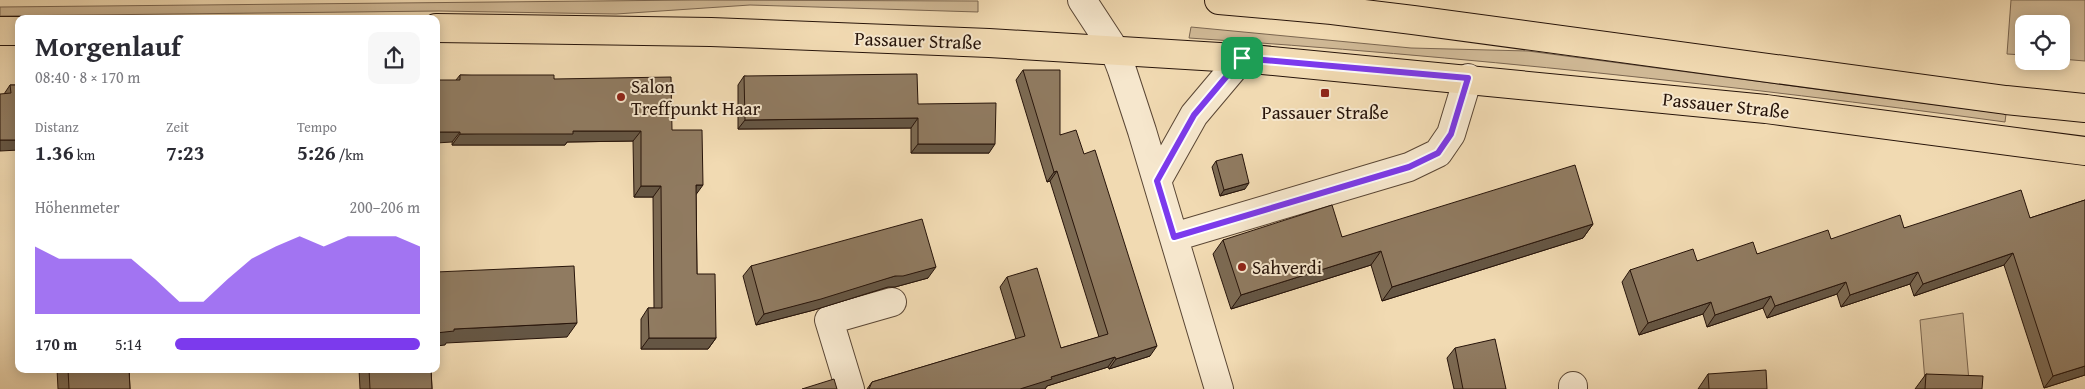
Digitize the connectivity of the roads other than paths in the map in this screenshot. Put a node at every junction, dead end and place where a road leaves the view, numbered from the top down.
1 (1082, 0) edge
2 (1219, 0) edge
3 (440, 28) edge
4 (0, 31) edge
5 (15, 31) edge
6 (1114, 49) junction
7 (1242, 58) junction
8 (1468, 78) junction
9 (2085, 108) edge
10 (2085, 151) edge
11 (1157, 181) junction
12 (1174, 237) junction
13 (892, 302) dead end
14 (1216, 388) edge
15 (850, 389) edge

1 - 6 street
2 - 9 main road
3 - 6 main road, Passauer Straße
4 - 5 main road
6 - 7 main road, Passauer Straße
6 - 11 street
7 - 8 main road, Passauer Straße
7 - 11 street
8 - 10 main road, Passauer Straße
8 - 12 street
11 - 12 street
12 - 14 street
13 - 15 street

